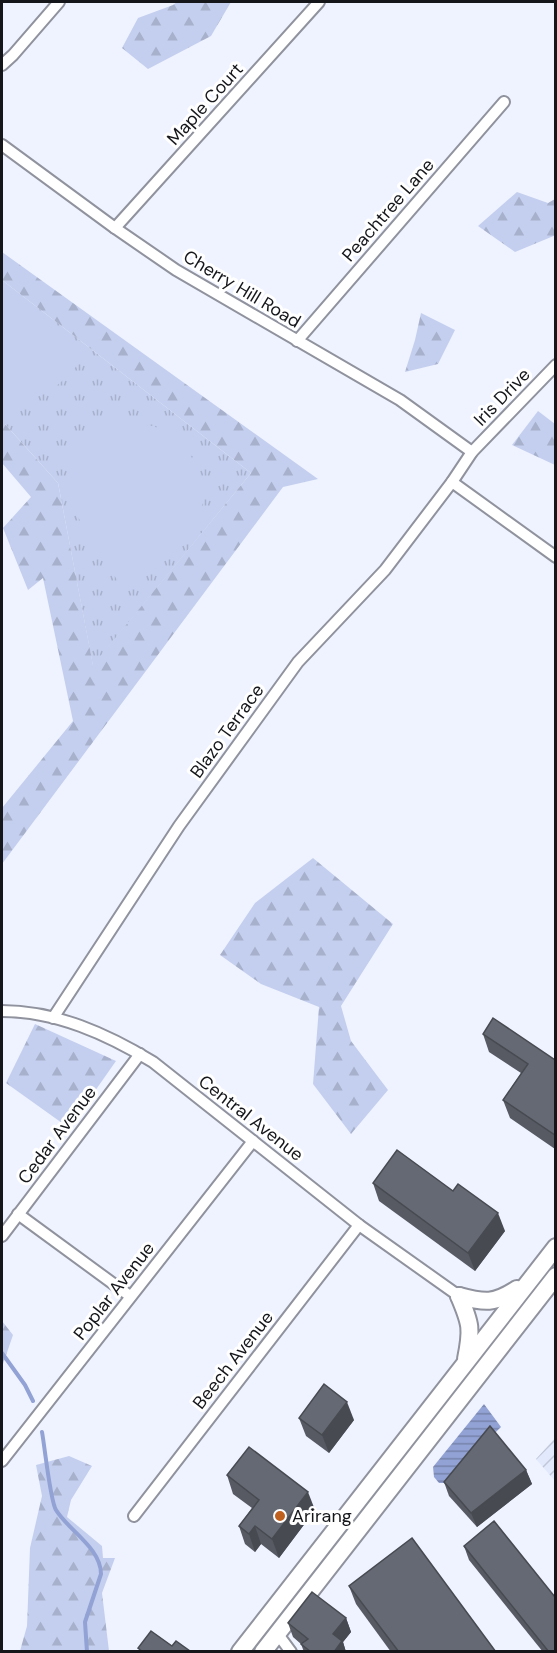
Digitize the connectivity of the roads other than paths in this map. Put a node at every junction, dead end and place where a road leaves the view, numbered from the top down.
1 (59, 2) edge
2 (319, 2) edge
3 (2, 65) edge
4 (504, 102) dead end
5 (2, 145) edge
6 (115, 228) junction
7 (297, 341) junction
8 (555, 365) edge
9 (472, 452) junction
10 (452, 482) junction
11 (555, 557) edge
12 (2, 1011) edge
13 (53, 1018) junction
14 (140, 1054) junction
15 (253, 1141) junction
16 (18, 1214) junction
17 (359, 1225) junction
18 (2, 1236) edge
19 (555, 1247) edge
20 (555, 1276) edge
21 (528, 1282) junction
22 (130, 1296) junction
23 (459, 1296) junction
24 (465, 1364) junction
25 (2, 1461) edge
26 (134, 1516) dead end
27 (278, 1633) junction
28 (240, 1652) edge
29 (263, 1652) edge
30 (291, 1652) edge

1 - 3 street
2 - 6 street, Maple Court
4 - 7 street, Peachtree Lane
5 - 6 street, Cherry Hill Road
6 - 7 street, Cherry Hill Road
7 - 9 street, Cherry Hill Road
8 - 9 street, Iris Drive
9 - 10 street, Iris Drive
10 - 11 street
10 - 13 street, Blazo Terrace
12 - 13 street, Central Avenue
13 - 14 street, Central Avenue
14 - 15 street, Central Avenue
14 - 16 street, Cedar Avenue
15 - 17 street, Central Avenue
15 - 22 street, Poplar Avenue
16 - 18 street, Cedar Avenue
16 - 22 street
17 - 23 street, Central Avenue
17 - 26 street, Beech Avenue
19 - 21 highway
20 - 27 highway
21 - 23 highway
21 - 24 highway
22 - 25 street, Poplar Avenue
23 - 24 highway
24 - 28 highway
27 - 29 highway
27 - 30 street

